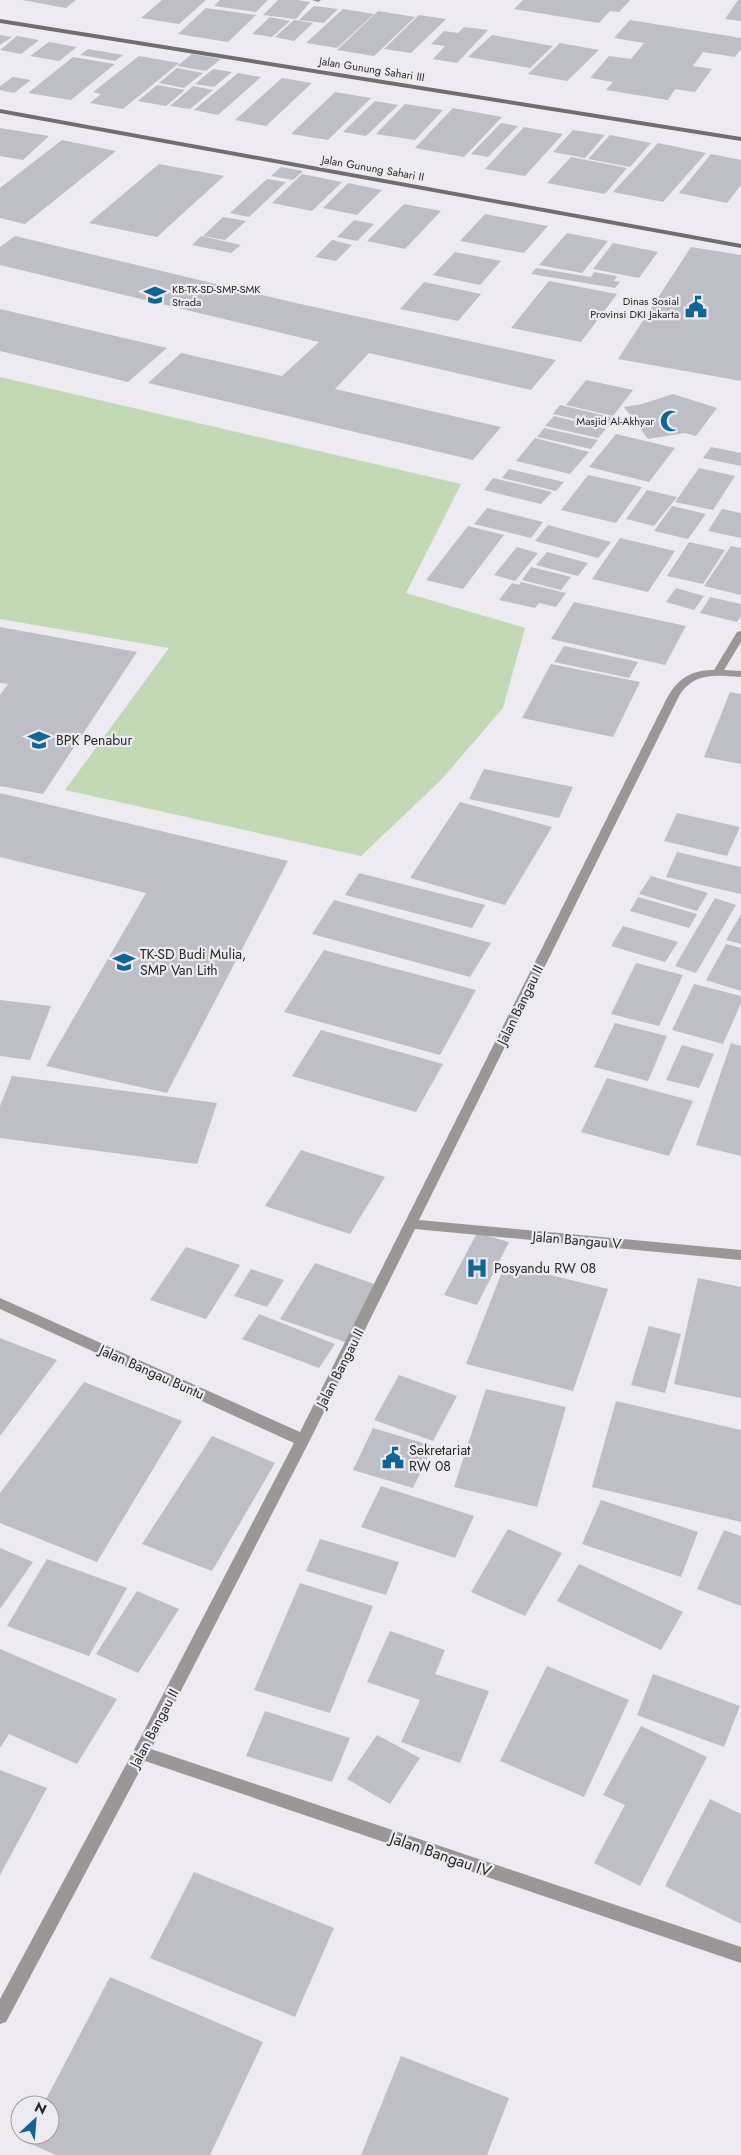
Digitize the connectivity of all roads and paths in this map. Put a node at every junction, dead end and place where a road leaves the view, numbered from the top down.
1 (0, 21) edge
2 (0, 111) edge
3 (741, 139) edge
4 (741, 246) edge
5 (741, 634) edge
6 (717, 673) junction
7 (741, 674) edge
8 (412, 1224) junction
9 (741, 1255) edge
10 (0, 1303) edge
11 (303, 1440) junction
12 (141, 1753) junction
13 (741, 1955) edge
14 (5, 1995) edge
15 (0, 2016) edge

1 - 3 street, Jalan Gunung Sahari III
2 - 4 street, Jalan Gunung Sahari II
5 - 6 street
6 - 7 street, Jalan Bangau II
6 - 8 street, Jalan Bangau II
8 - 9 street, Jalan Bangau V
8 - 11 street, Jalan Bangau II
10 - 11 street, Jalan Bangau Buntu
11 - 12 street, Jalan Bangau II
12 - 13 street, Jalan Bangau IV
12 - 14 street, Jalan Bangau II
14 - 15 street, Jalan Bangau II

